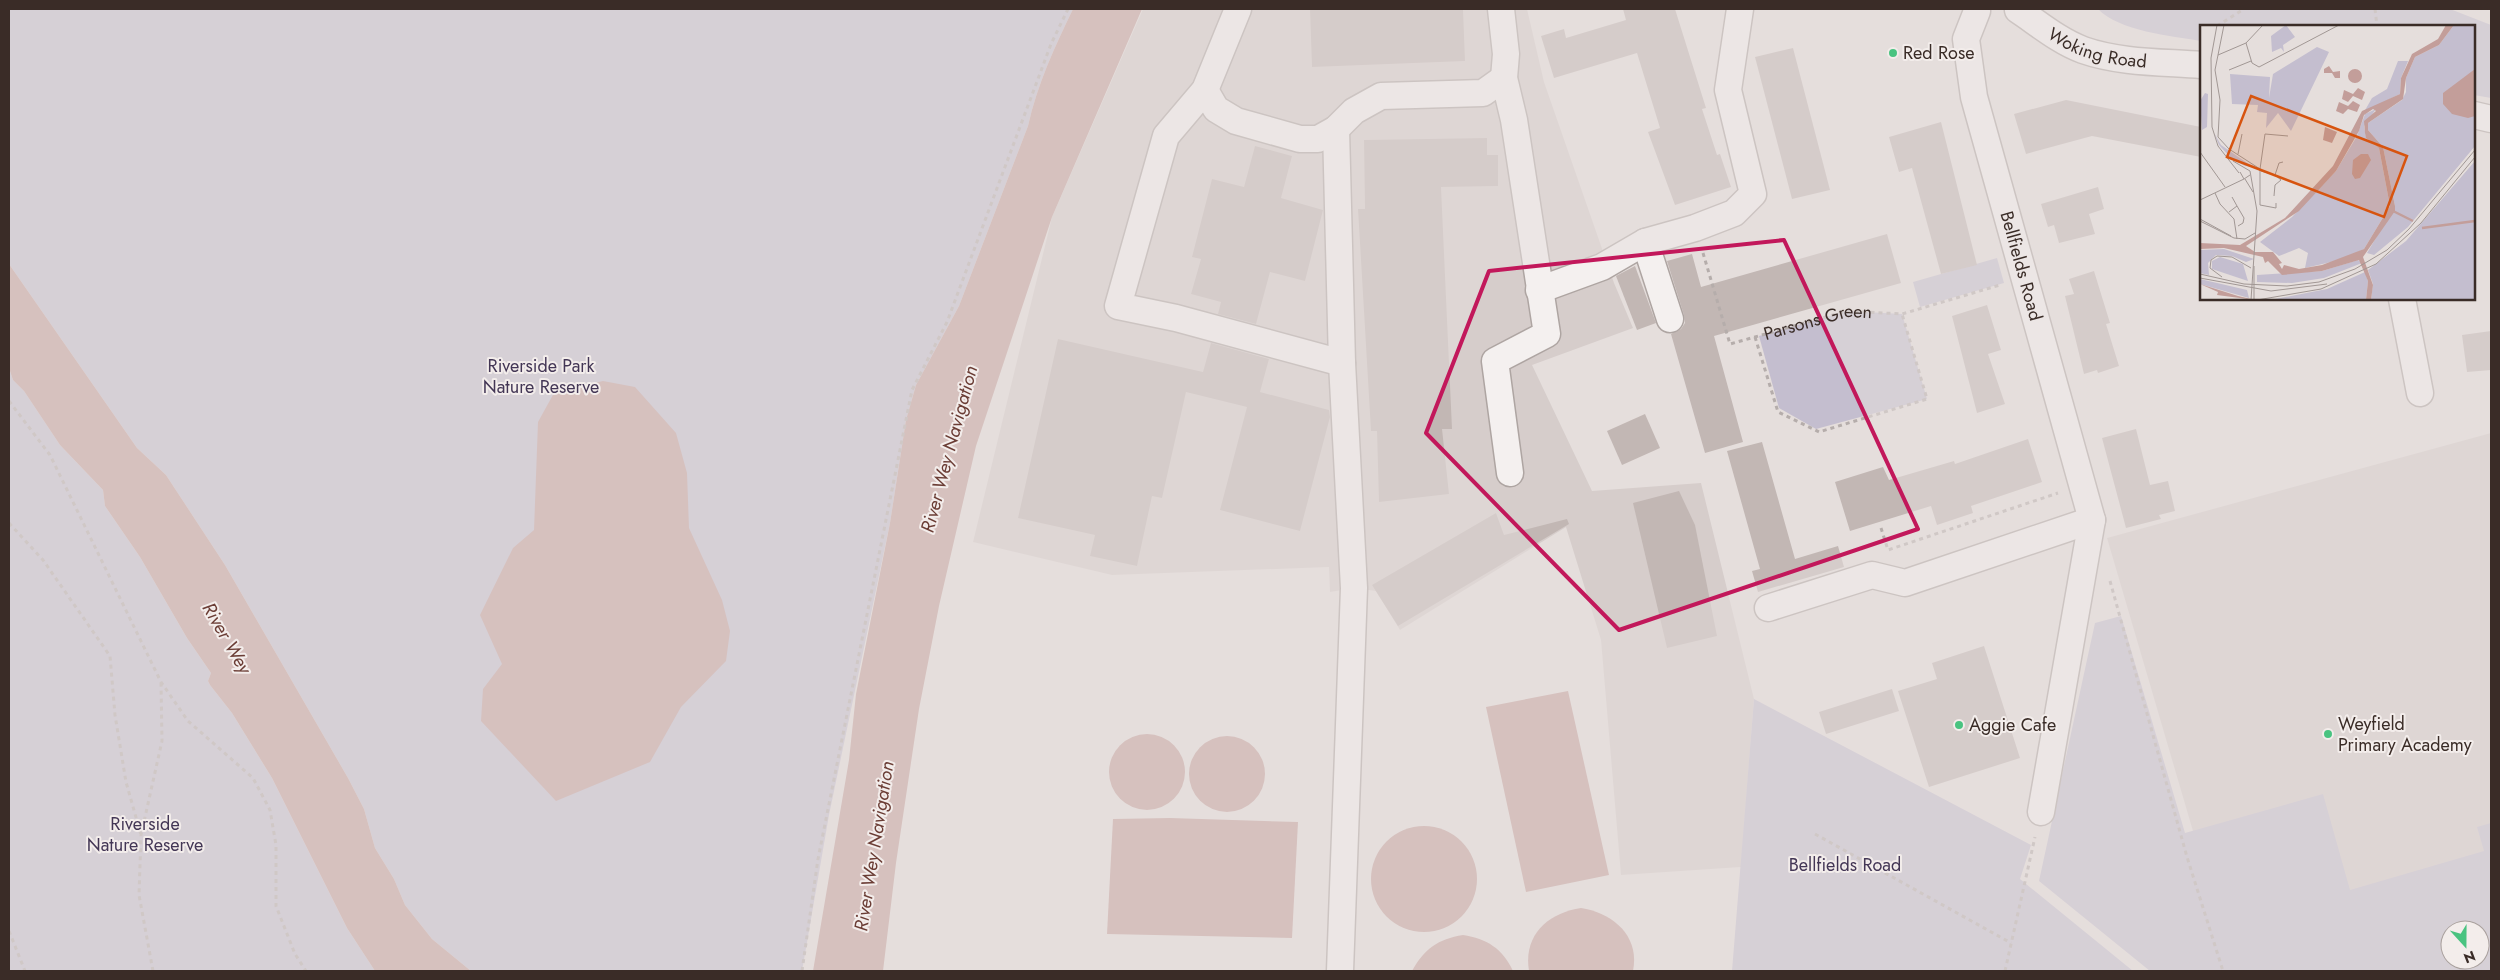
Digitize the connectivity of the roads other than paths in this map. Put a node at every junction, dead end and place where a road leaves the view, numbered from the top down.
1 (1238, 9) edge
2 (1500, 9) edge
3 (1740, 9) edge
4 (2019, 9) edge
5 (1975, 10) edge
6 (2200, 65) edge
7 (1504, 78) junction
8 (1205, 90) junction
9 (2475, 115) edge
10 (2491, 119) edge
11 (1336, 130) junction
12 (1644, 242) junction
13 (1539, 290) junction
14 (2402, 300) edge
15 (1670, 319) dead end
16 (1342, 363) junction
17 (2420, 393) dead end
18 (1510, 473) dead end
19 (2092, 520) junction
20 (1768, 608) dead end
21 (2041, 812) road end
22 (1340, 971) edge

1 - 8 street
2 - 7 street
3 - 12 street
4 - 5 street, Woking Road
4 - 6 street, Woking Road
5 - 19 street, Bellfields Road
7 - 11 street
7 - 13 street
8 - 11 street
8 - 16 street
9 - 10 street
11 - 16 street
12 - 13 street
12 - 15 street
13 - 18 street
14 - 17 street
16 - 22 street
19 - 20 street
19 - 21 street

